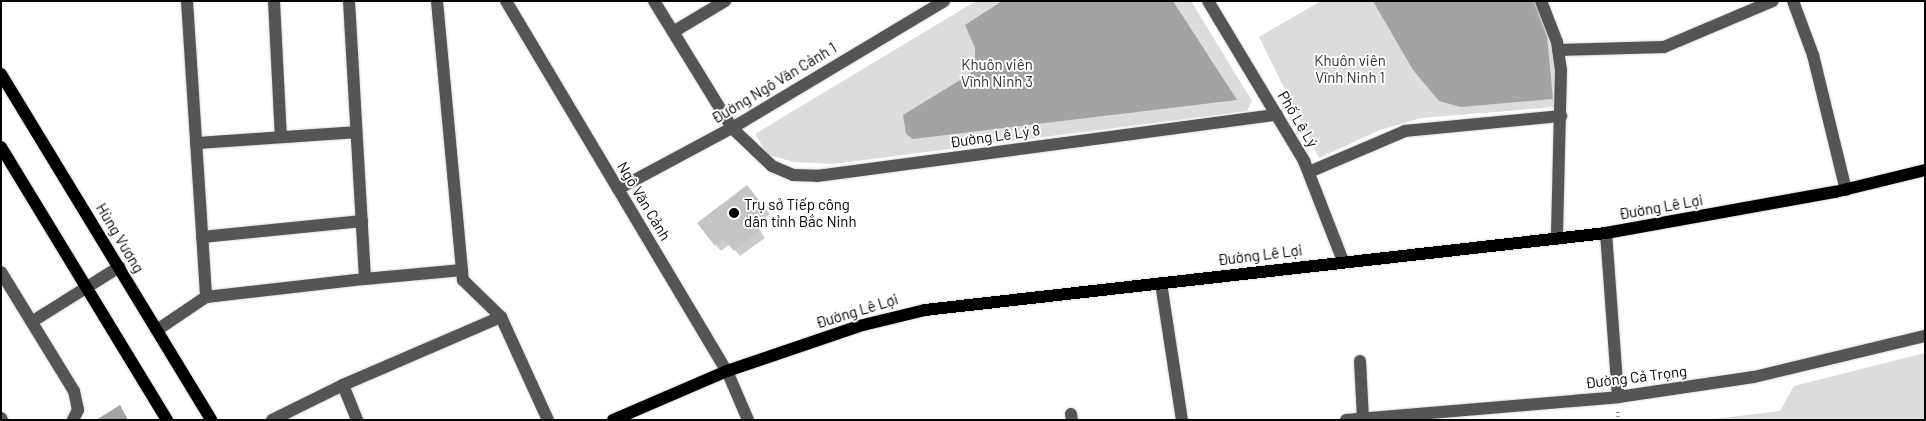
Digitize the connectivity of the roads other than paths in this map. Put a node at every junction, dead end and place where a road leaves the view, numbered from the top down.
1 (187, 1) edge
2 (274, 1) edge
3 (349, 1) edge
4 (437, 1) edge
5 (506, 1) edge
6 (654, 1) edge
7 (725, 1) edge
8 (944, 1) edge
9 (1208, 1) edge
10 (1541, 1) edge
11 (1773, 1) edge
12 (1793, 1) edge
13 (673, 32) junction
14 (1558, 50) junction
15 (1, 74) edge
16 (1277, 115) junction
17 (1560, 116) junction
18 (732, 128) junction
19 (356, 132) junction
20 (281, 137) junction
21 (196, 143) junction
22 (1, 147) edge
23 (1925, 170) edge
24 (1309, 172) junction
25 (618, 190) junction
26 (1846, 190) junction
27 (362, 221) junction
28 (1606, 233) junction
29 (202, 237) junction
30 (1557, 239) junction
31 (1343, 261) junction
32 (119, 268) junction
33 (462, 270) junction
34 (1, 272) edge
35 (365, 279) junction
36 (1161, 283) junction
37 (86, 287) junction
38 (206, 297) junction
39 (501, 317) junction
40 (34, 321) junction
41 (157, 330) junction
42 (1925, 336) edge
43 (1360, 361) dead end
44 (727, 371) junction
45 (343, 385) junction
46 (1618, 397) junction
47 (1363, 418) junction
48 (74, 420) edge
49 (167, 420) edge
50 (211, 420) edge
51 (272, 420) edge
52 (357, 420) edge
53 (548, 420) edge
54 (613, 420) edge
55 (748, 420) edge
56 (1182, 420) edge
57 (1346, 420) edge

1 - 21 street
2 - 20 street
3 - 19 street
4 - 33 street
5 - 25 street, Ngô Văn Cảnh
6 - 13 street, Đường Lê Lý 8
7 - 13 street
8 - 18 street, Đường Ngô Văn Cảnh 1
9 - 16 street, Phố Lê Lý
10 - 14 street
11 - 14 street
12 - 26 street
13 - 18 street, Đường Lê Lý 8
14 - 17 street
15 - 32 main road, Hùng Vương
16 - 18 street, Đường Lê Lý 8
16 - 24 street, Phố Lê Lý
17 - 24 street
17 - 30 street
18 - 25 street, Đường Ngô Văn Cảnh 1
19 - 20 street
19 - 27 street
20 - 21 street
21 - 29 street
22 - 37 main road
23 - 26 main road, Đường Lê Lợi
24 - 31 street, Phố Lê Lý
25 - 44 street, Ngô Văn Cảnh
26 - 28 main road, Đường Lê Lợi
27 - 29 street
27 - 35 street
28 - 30 main road, Đường Lê Lợi
28 - 46 street
29 - 38 street
30 - 31 main road, Đường Lê Lợi
31 - 36 main road, Đường Lê Lợi
32 - 37 street
32 - 41 main road, Hùng Vương
33 - 35 street
33 - 39 street
34 - 40 street
35 - 38 street
36 - 44 main road, Đường Lê Lợi
36 - 56 street
37 - 40 street
37 - 49 main road
38 - 41 street
39 - 45 street
39 - 53 street
40 - 48 street
41 - 50 main road, Hùng Vương
42 - 46 street, Đường Cả Trọng
43 - 47 street
44 - 54 main road, Đường Lê Lợi
44 - 55 street, Ngô Văn Cảnh
45 - 51 street
45 - 52 street
46 - 47 street, Đường Cả Trọng
47 - 57 street, Đường Cả Trọng

